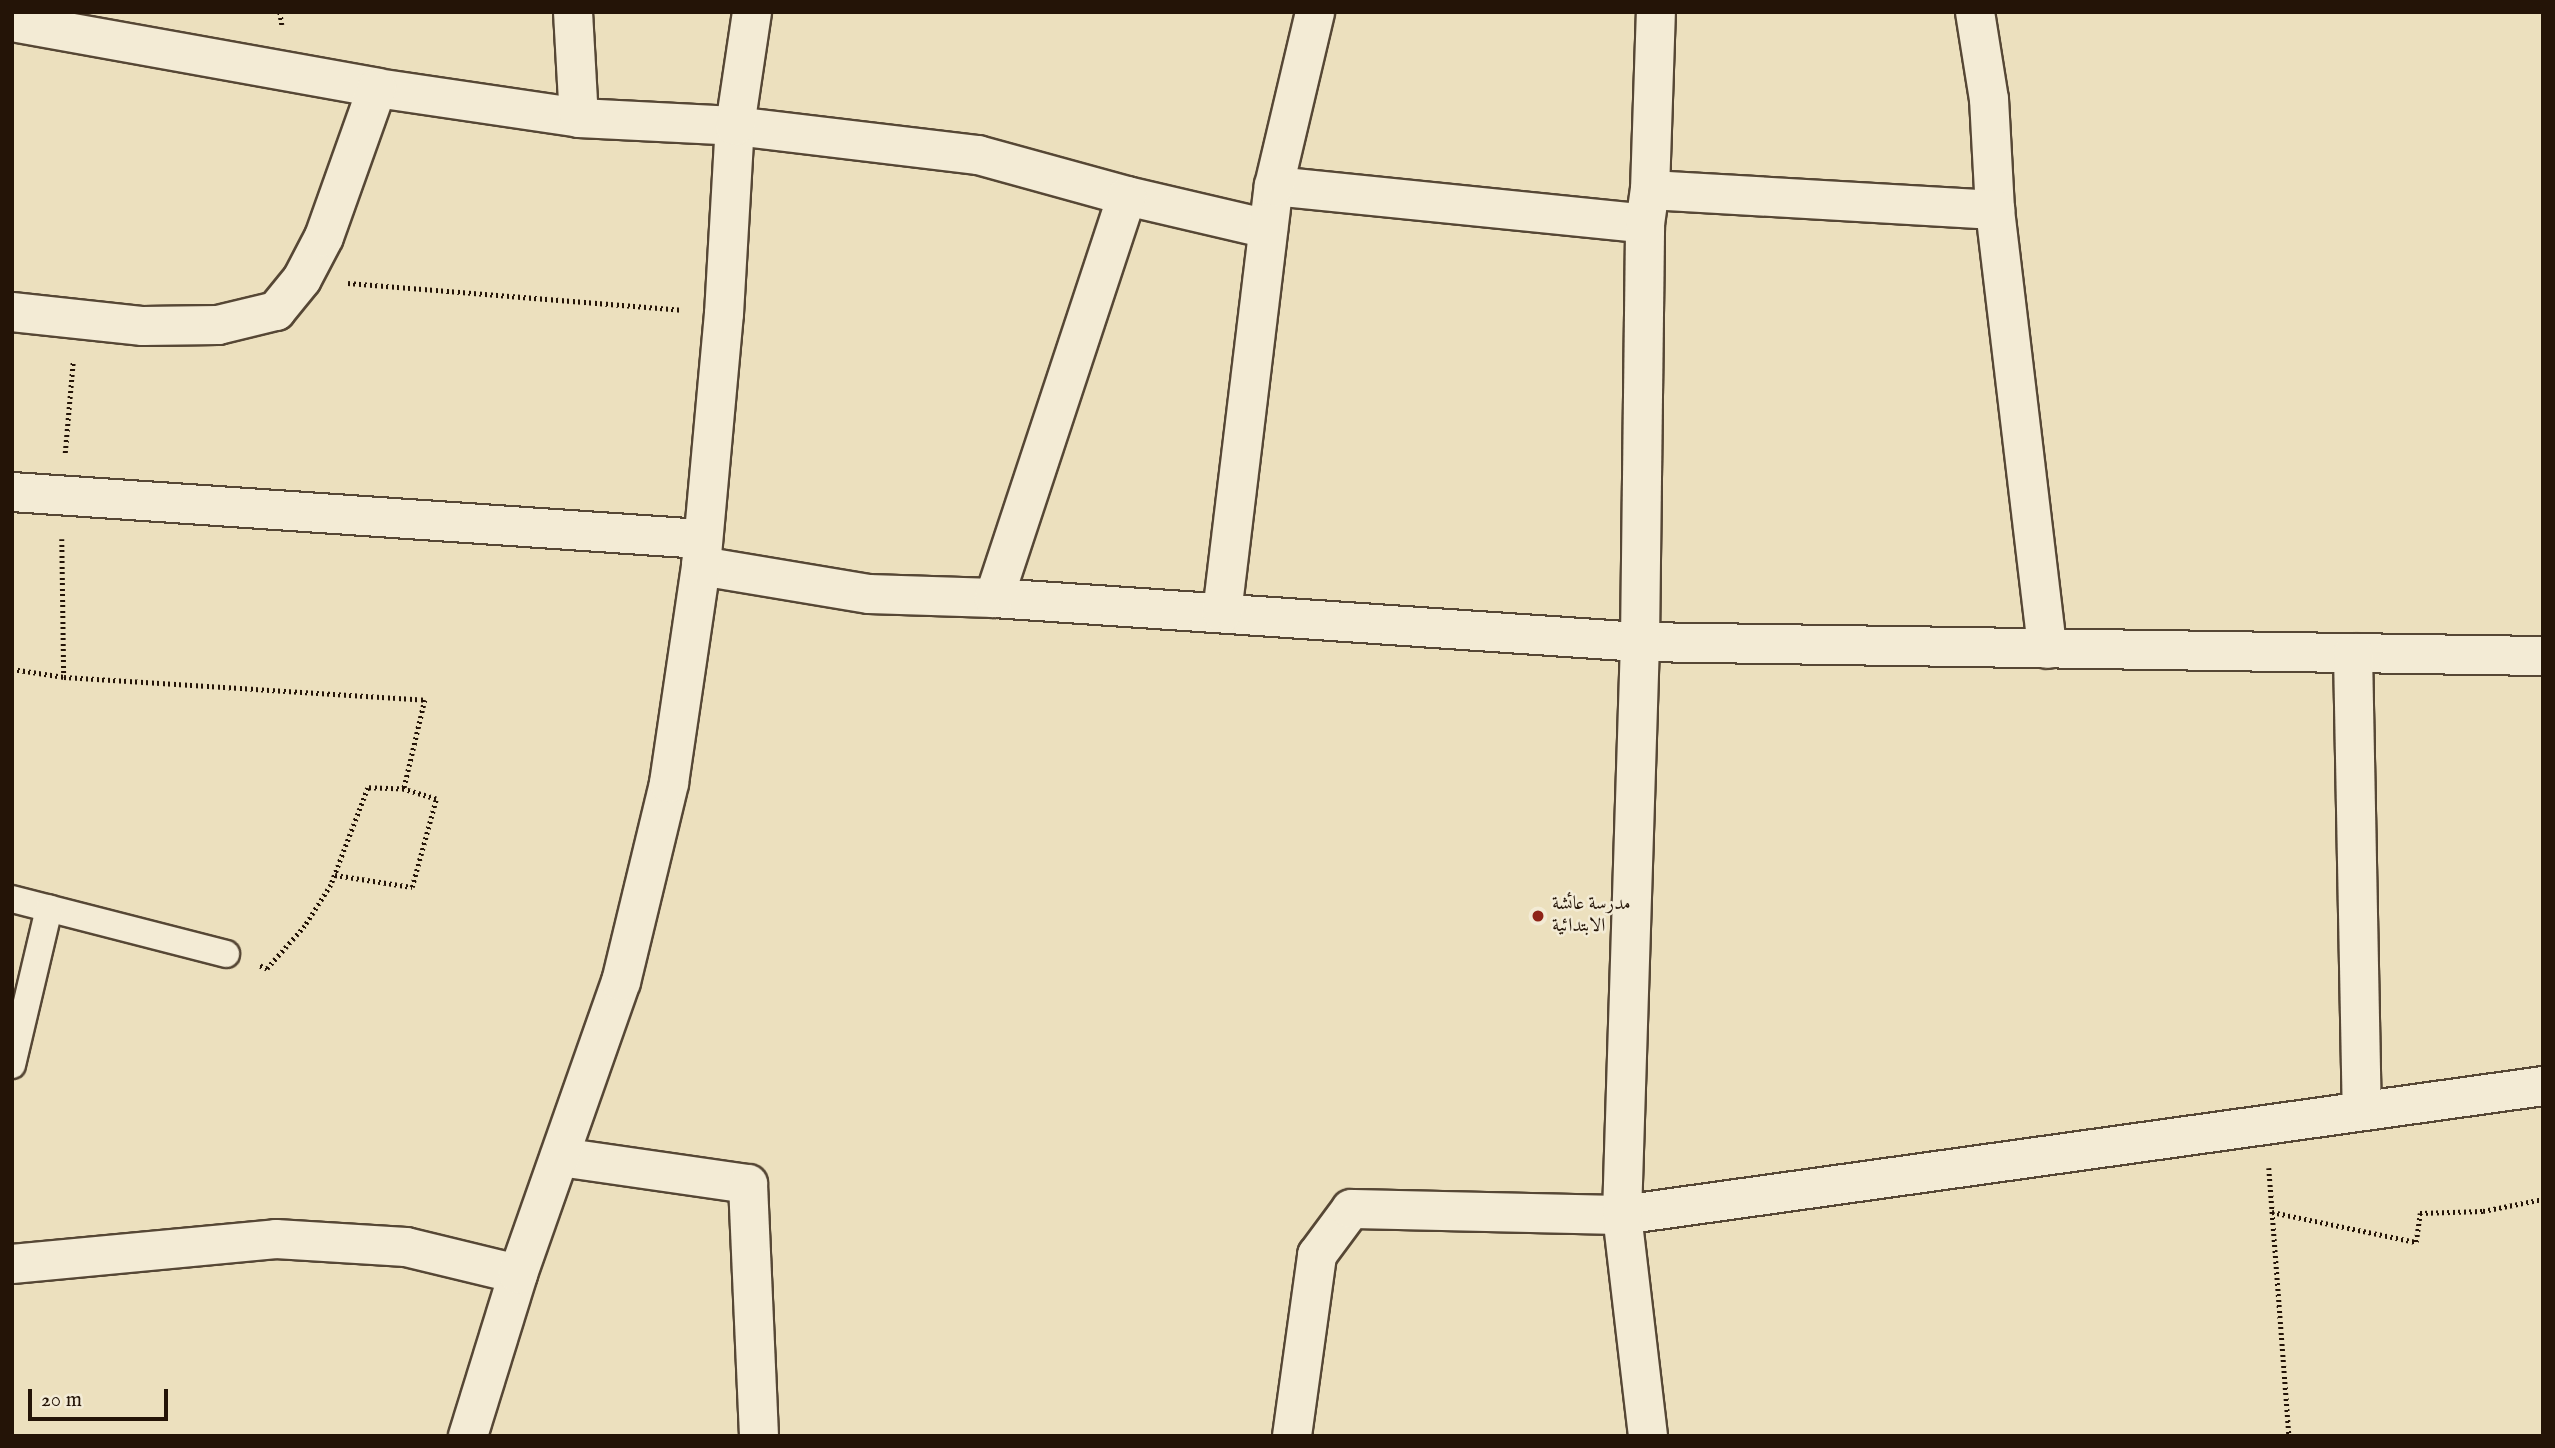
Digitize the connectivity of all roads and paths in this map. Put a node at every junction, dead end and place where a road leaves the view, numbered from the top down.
1 (573, 12) edge
2 (752, 12) edge
3 (1315, 12) edge
4 (1656, 12) edge
5 (1975, 12) edge
6 (12, 22) edge
7 (377, 88) junction
8 (579, 118) junction
9 (735, 126) junction
10 (1274, 186) junction
11 (1127, 196) junction
12 (1648, 207) junction
13 (1995, 211) junction
14 (1268, 229) junction
15 (302, 279) junction
16 (12, 312) edge
17 (724, 314) junction
18 (12, 492) edge
19 (701, 552) junction
20 (994, 598) junction
21 (1222, 613) junction
22 (1640, 642) junction
23 (2047, 649) junction
24 (2353, 653) junction
25 (2543, 656) edge
26 (12, 669) edge
27 (404, 789) junction
28 (335, 875) junction
29 (12, 899) edge
30 (49, 908) junction
31 (226, 954) joint
32 (12, 1065) edge
33 (2543, 1086) edge
34 (2362, 1111) junction
35 (2266, 1124) junction
36 (560, 1157) junction
37 (2543, 1199) edge
38 (2272, 1212) junction
39 (1622, 1215) junction
40 (12, 1264) edge
41 (518, 1274) junction
42 (468, 1436) edge
43 (759, 1436) edge
44 (1292, 1436) edge
45 (1648, 1436) edge
46 (2289, 1436) edge

1 - 8 street
2 - 9 street
3 - 10 street
4 - 12 street
5 - 13 street
6 - 7 street
7 - 8 street
7 - 15 street
8 - 9 street
9 - 11 street
9 - 17 street
10 - 12 street
10 - 14 street
11 - 14 street
11 - 20 street
12 - 13 street
12 - 22 street
13 - 23 street
14 - 21 street
15 - 16 street
15 - 17 path
17 - 19 street
18 - 19 street
19 - 20 street
19 - 36 street
20 - 21 street
21 - 22 street
22 - 23 street
22 - 39 street
23 - 24 street
24 - 25 street
24 - 34 street
26 - 27 path
27 - 28 path
27 - 28 path
28 - 31 path
29 - 30 lane
30 - 31 lane
30 - 32 lane
33 - 34 street
34 - 35 street
35 - 38 path
35 - 39 street
36 - 41 street
36 - 43 street
37 - 38 path
38 - 46 path
39 - 44 street
39 - 45 street
40 - 41 street
41 - 42 street

